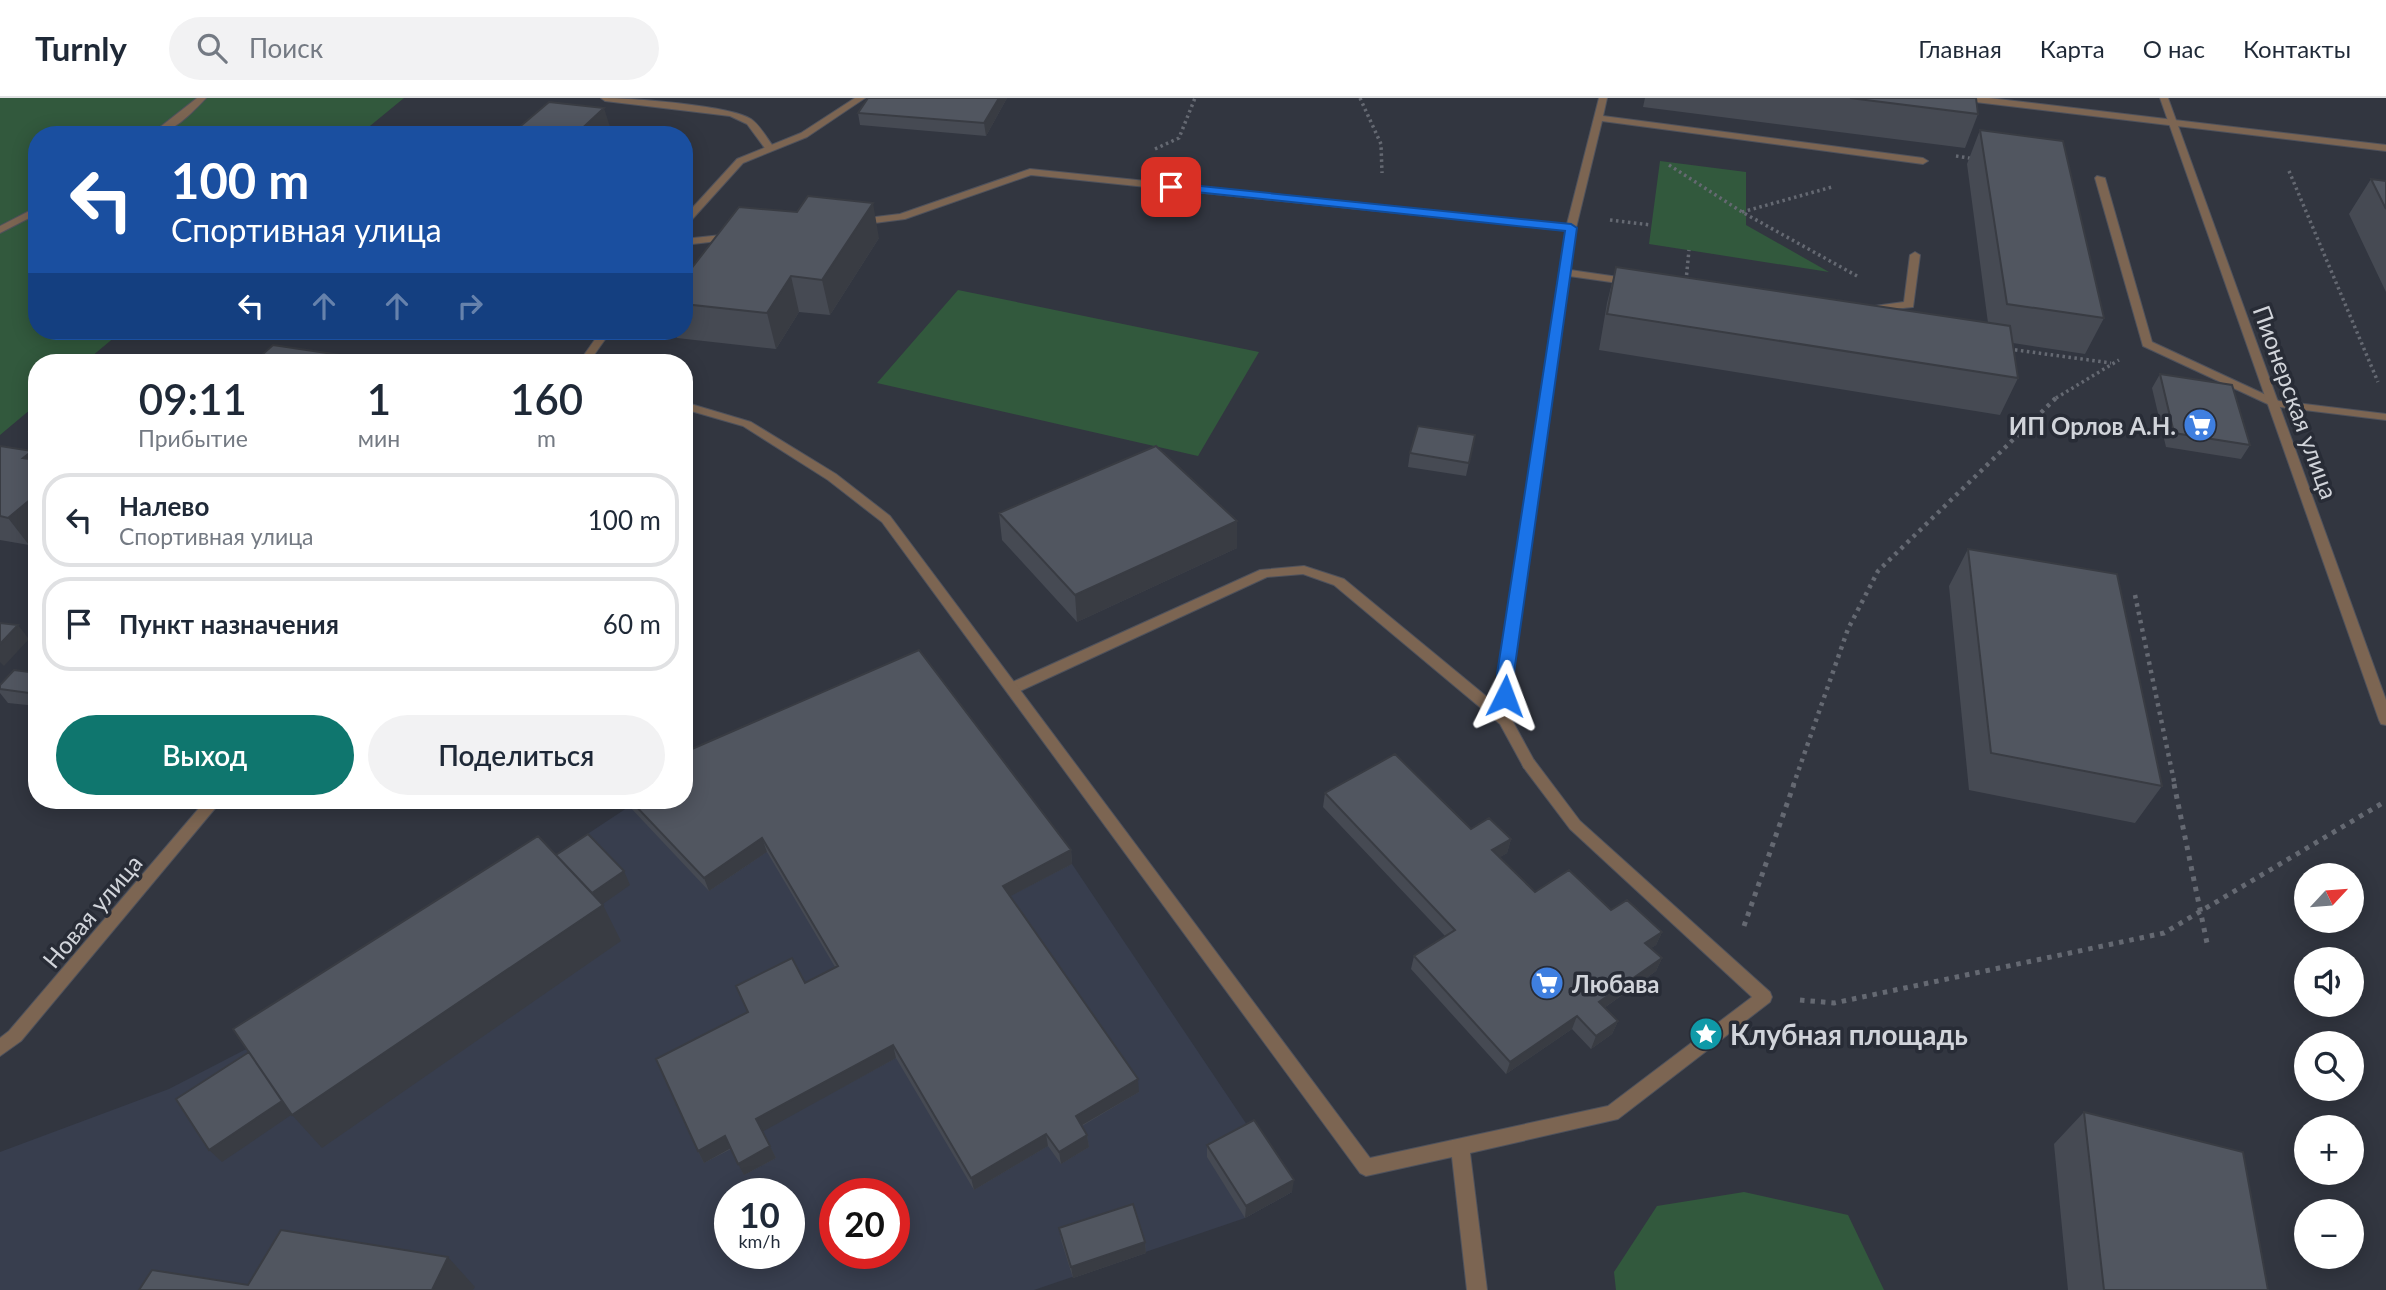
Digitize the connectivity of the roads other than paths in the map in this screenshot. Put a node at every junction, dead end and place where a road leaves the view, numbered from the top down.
1 (202, 98) edge
2 (605, 98) edge
3 (861, 98) edge
4 (1603, 98) edge
5 (1968, 98) edge
6 (2164, 98) edge
7 (1598, 118) junction
8 (2173, 124) junction
9 (167, 126) edge
10 (2386, 148) edge
11 (770, 149) junction
12 (1923, 161) dead end
13 (2100, 178) dead end
14 (693, 213) edge
15 (28, 215) edge
16 (847, 223) edge
17 (1571, 228) junction
18 (0, 230) edge
19 (739, 236) edge
20 (693, 241) edge
21 (1915, 255) dead end
22 (1564, 272) junction
23 (1686, 290) edge
24 (1855, 311) edge
25 (2276, 404) junction
26 (693, 408) edge
27 (2386, 417) edge
28 (1013, 688) junction
29 (1505, 720) junction
30 (2386, 720) edge
31 (207, 809) edge
32 (0, 1048) edge
33 (1460, 1146) junction
34 (1477, 1290) edge

1 - 9 street
2 - 11 street
3 - 11 street
4 - 7 street
5 - 8 street
6 - 8 street, Пионерская улица
7 - 12 street
7 - 17 street
8 - 10 street
8 - 25 street, Пионерская улица
11 - 14 street
13 - 25 street
15 - 18 street
16 - 17 street
17 - 22 street
19 - 20 street
21 - 24 street
22 - 23 street
22 - 29 street
25 - 27 street
25 - 30 street, Пионерская улица
26 - 28 street
28 - 29 street
28 - 33 street
29 - 33 street
31 - 32 street, Новая улица
33 - 34 street

